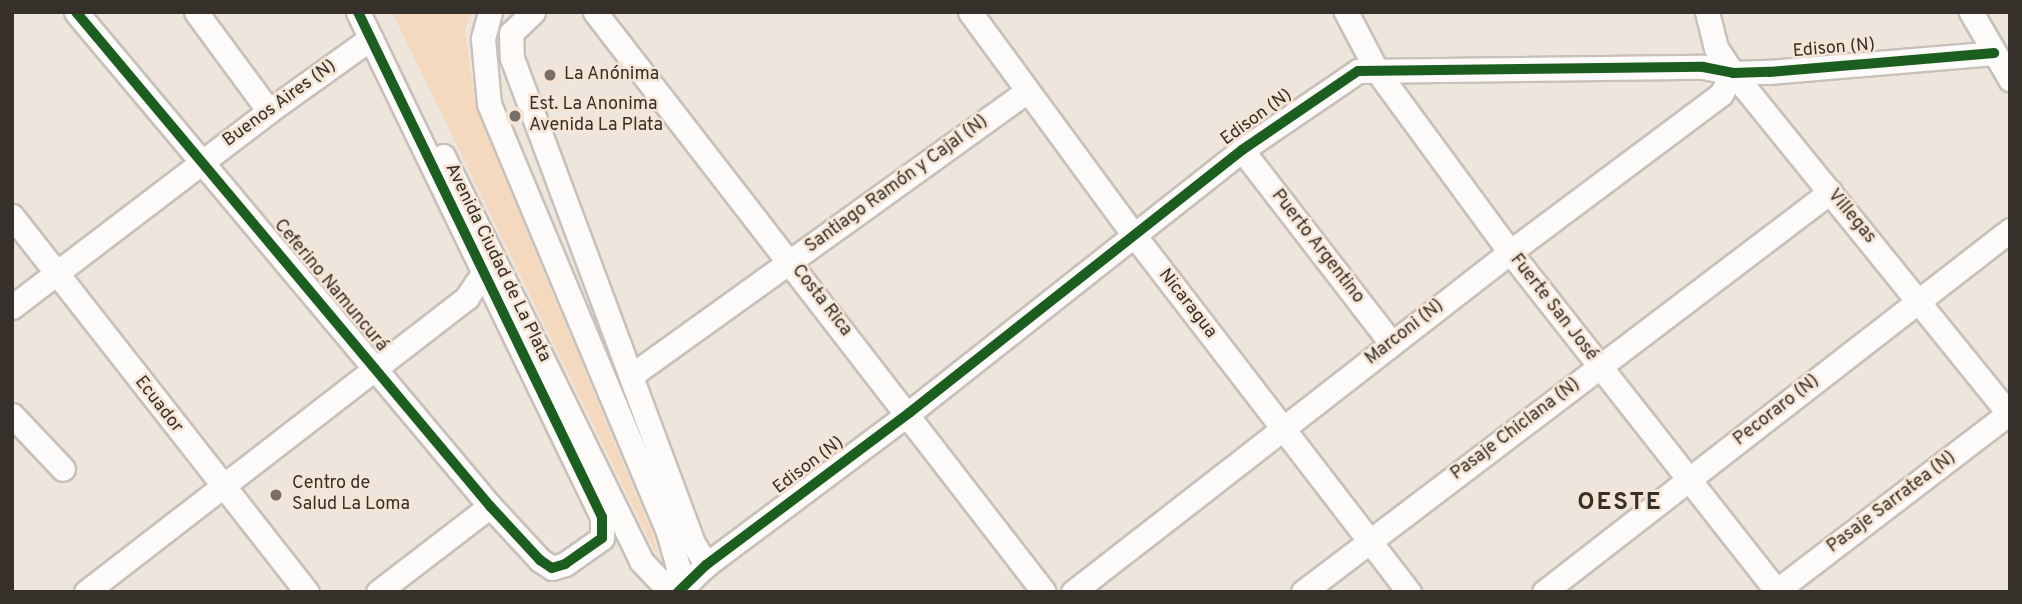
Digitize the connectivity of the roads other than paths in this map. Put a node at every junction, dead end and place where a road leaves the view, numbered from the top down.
1 (76, 12) edge
2 (196, 12) edge
3 (358, 12) edge
4 (372, 12) edge
5 (490, 12) edge
6 (533, 12) edge
7 (595, 12) edge
8 (970, 12) edge
9 (1346, 12) edge
10 (1707, 12) edge
11 (1971, 12) edge
12 (371, 38) junction
13 (1994, 53) junction
14 (1377, 71) junction
15 (1732, 73) junction
16 (2010, 79) edge
17 (1026, 92) junction
18 (269, 111) junction
19 (1242, 150) junction
20 (203, 162) junction
21 (1830, 192) junction
22 (12, 216) edge
23 (473, 216) junction
24 (2010, 230) edge
25 (1134, 235) junction
26 (1510, 252) junction
27 (790, 262) junction
28 (57, 274) junction
29 (482, 275) junction
30 (563, 286) junction
31 (1919, 299) junction
32 (12, 307) edge
33 (616, 332) junction
34 (1392, 344) junction
35 (375, 367) junction
36 (1600, 369) junction
37 (632, 375) junction
38 (908, 413) junction
39 (2009, 414) edge
40 (12, 415) edge
41 (1282, 427) junction
42 (63, 470) dead end
43 (1688, 480) junction
44 (221, 486) junction
45 (490, 506) junction
46 (1369, 540) junction
47 (565, 564) joint
48 (706, 565) junction
49 (1776, 591) edge
50 (86, 592) edge
51 (307, 592) edge
52 (378, 592) edge
53 (675, 592) edge
54 (1044, 592) edge
55 (1073, 592) edge
56 (1303, 592) edge
57 (1409, 592) edge
58 (1544, 592) edge

1 - 20 street, Ceferino Namuncurá
2 - 18 street
3 - 12 street, Avenida Ciudad de La Plata
4 - 23 street, Avenida Ciudad de La Plata
5 - 30 street
6 - 33 street
7 - 27 street, Costa Rica
8 - 17 street, Nicaragua
9 - 14 street, Fuerte San José
10 - 15 street, Villegas
11 - 13 street
12 - 18 street, Buenos Aires (N)
12 - 29 street, Avenida Ciudad de La Plata
13 - 15 street, Edison (N)
13 - 16 street
14 - 15 street, Edison (N)
14 - 19 street, Edison (N)
14 - 26 street, Fuerte San José
15 - 21 street, Villegas
15 - 26 street, Marconi (N)
17 - 25 street, Nicaragua
17 - 27 street, Santiago Ramón y Cajal (N)
18 - 20 street, Buenos Aires (N)
19 - 25 street, Edison (N)
19 - 34 street, Puerto Argentino
20 - 28 street, Buenos Aires (N)
20 - 35 street, Ceferino Namuncurá
21 - 31 street, Villegas
21 - 36 street, Pasaje Chiclana (N)
22 - 28 street, Ecuador
23 - 29 street
23 - 53 street, Avenida Ciudad de La Plata
24 - 31 street, Pecoraro (N)
25 - 38 street, Edison (N)
25 - 41 street, Nicaragua
26 - 34 street, Marconi (N)
26 - 36 street, Fuerte San José
27 - 37 street, Santiago Ramón y Cajal (N)
27 - 38 street, Costa Rica
28 - 32 street, Buenos Aires (N)
28 - 44 street, Ecuador
29 - 35 street
29 - 47 street, Avenida Ciudad de La Plata
30 - 33 street
30 - 53 street
31 - 39 street, Villegas
31 - 43 street, Pecoraro (N)
33 - 37 street
34 - 41 street, Marconi (N)
35 - 44 street
35 - 45 street, Ceferino Namuncurá
36 - 43 street, Fuerte San José
36 - 46 street, Pasaje Chiclana (N)
37 - 48 street
38 - 48 street, Edison (N)
38 - 54 street, Costa Rica
39 - 49 street, Pasaje Sarratea (N)
40 - 42 street
41 - 46 street, Nicaragua
41 - 55 street, Marconi (N)
43 - 49 street, Fuerte San José
43 - 58 street, Pecoraro (N)
44 - 50 street
44 - 51 street, Ecuador
45 - 47 street, Ceferino Namuncurá
45 - 52 street
46 - 56 street, Pasaje Chiclana (N)
46 - 57 street, Nicaragua
48 - 53 street, Edison (N)

